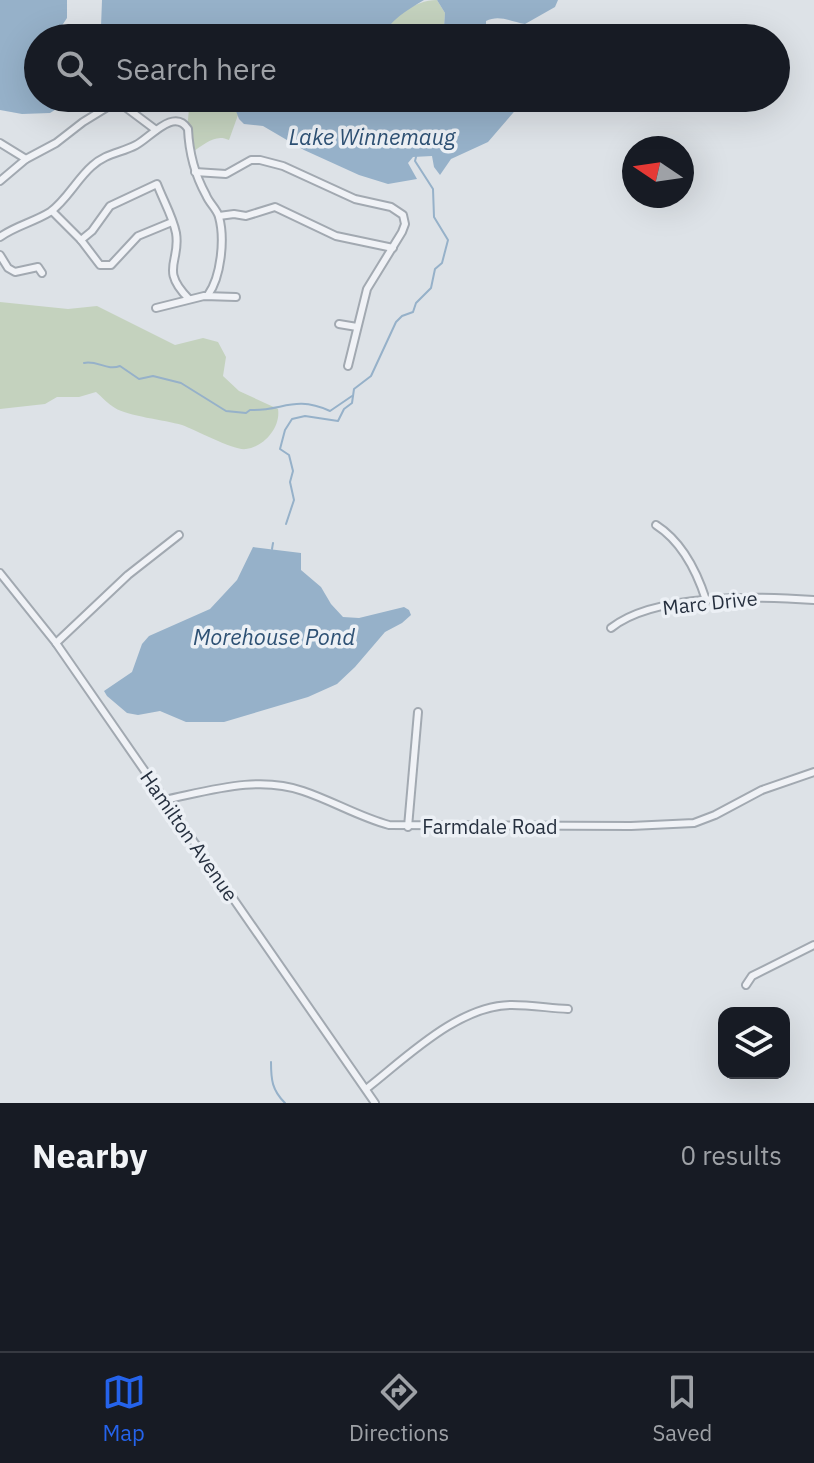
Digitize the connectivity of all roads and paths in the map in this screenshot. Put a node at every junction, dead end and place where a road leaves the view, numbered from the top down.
1 (101, 112) edge
2 (132, 112) edge
3 (156, 130) junction
4 (0, 143) edge
5 (26, 159) junction
6 (195, 172) junction
7 (0, 181) edge
8 (52, 211) junction
9 (219, 216) junction
10 (172, 222) junction
11 (0, 226) edge
12 (3, 235) edge
13 (81, 240) junction
14 (393, 248) junction
15 (0, 255) edge
16 (42, 273) dead end
17 (208, 295) junction
18 (236, 297) dead end
19 (189, 299) junction
20 (156, 308) dead end
21 (339, 324) dead end
22 (357, 327) junction
23 (348, 366) dead end
24 (656, 525) dead end
25 (179, 535) dead end
26 (0, 573) edge
27 (706, 600) junction
28 (814, 600) edge
29 (611, 628) dead end
30 (56, 643) junction
31 (418, 712) dead end
32 (814, 772) edge
33 (164, 800) junction
34 (408, 827) junction
35 (814, 945) edge
36 (746, 985) dead end
37 (568, 1009) dead end
38 (366, 1089) junction
39 (375, 1103) edge

1 - 5 street
2 - 3 street
3 - 6 street
3 - 8 street
4 - 5 street
5 - 7 street
6 - 9 street
6 - 14 street
8 - 12 street
8 - 13 street
9 - 14 street
9 - 17 street
10 - 13 street
10 - 13 street
10 - 19 street
11 - 12 street
14 - 22 street
15 - 16 street
17 - 18 street
17 - 19 street
19 - 20 street
21 - 22 street
22 - 23 street
24 - 27 street
25 - 30 street
26 - 30 street, Hamilton Avenue
27 - 28 street, Marc Drive
27 - 29 street, Marc Drive
30 - 33 street, Hamilton Avenue
31 - 34 street
32 - 34 street, Farmdale Road
33 - 34 street, Farmdale Road
33 - 38 street, Hamilton Avenue
35 - 36 street
37 - 38 street
38 - 39 street, Hamilton Avenue

